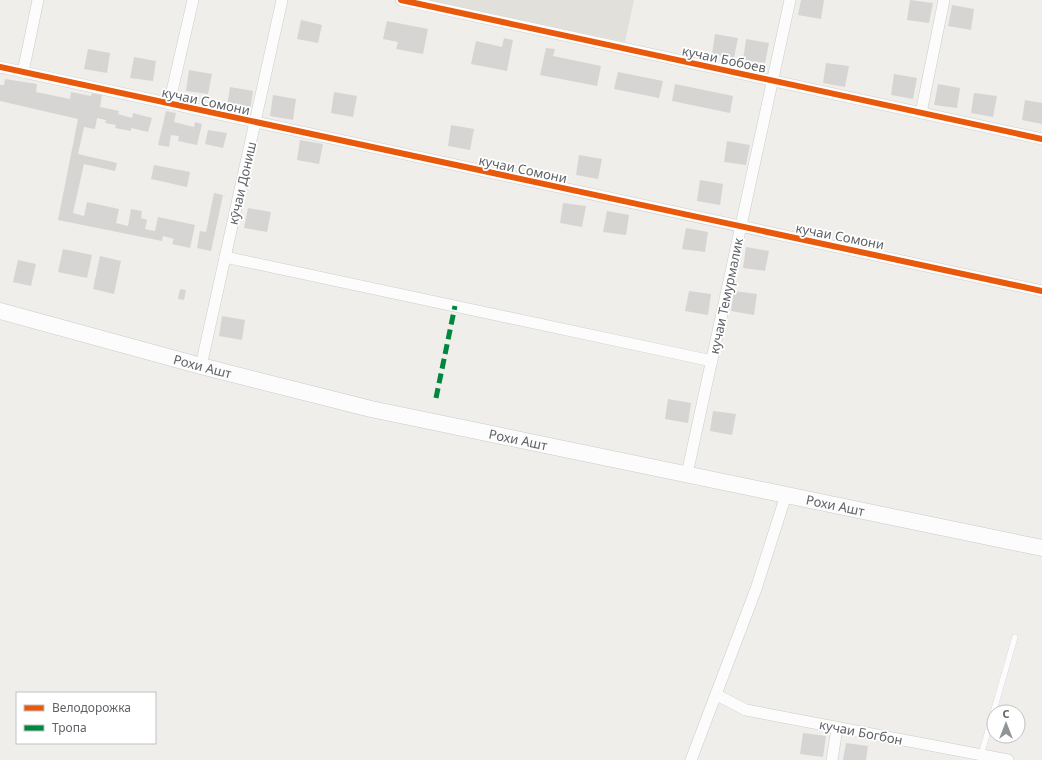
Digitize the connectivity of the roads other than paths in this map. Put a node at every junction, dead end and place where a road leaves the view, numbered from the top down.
1 (38, 0) edge
2 (193, 0) edge
3 (282, 0) edge
4 (402, 0) edge
5 (790, 0) edge
6 (944, 0) edge
7 (0, 67) edge
8 (23, 72) junction
9 (773, 81) junction
10 (169, 104) junction
11 (921, 113) junction
12 (256, 122) junction
13 (1042, 139) edge
14 (741, 228) junction
15 (225, 257) junction
16 (1042, 291) edge
17 (0, 311) edge
18 (712, 362) junction
19 (201, 366) junction
20 (687, 474) junction
21 (786, 495) junction
22 (1042, 548) edge
23 (1015, 636) dead end
24 (717, 695) junction
25 (837, 728) junction
26 (981, 757) edge
27 (691, 760) edge
28 (832, 760) edge
29 (1008, 760) edge

1 - 8 street
2 - 10 street
3 - 12 street, кӯчаи Дониш
4 - 9 street, кучаи Бобоев
5 - 9 street, кучаи Темурмалик
6 - 11 street
7 - 8 street, кучаи Сомони
8 - 10 street, кучаи Сомони
9 - 11 street, кучаи Бобоев
9 - 14 street, кучаи Темурмалик
10 - 12 street, кучаи Сомони
11 - 13 street, кучаи Бобоев
12 - 14 street, кучаи Сомони
12 - 15 street, кӯчаи Дониш
14 - 16 street, кучаи Сомони
14 - 18 street, кучаи Темурмалик
15 - 18 street
15 - 19 street, кӯчаи Дониш
17 - 19 main road, Рохи Ашт
18 - 20 street, кучаи Темурмалик
19 - 20 main road, Рохи Ашт
20 - 21 main road, Рохи Ашт
21 - 22 main road, Рохи Ашт
21 - 24 street
23 - 26 lane
24 - 25 street, кучаи Богбон
24 - 27 street
25 - 26 street, кучаи Богбон
25 - 28 street
26 - 29 street, кучаи Богбон

